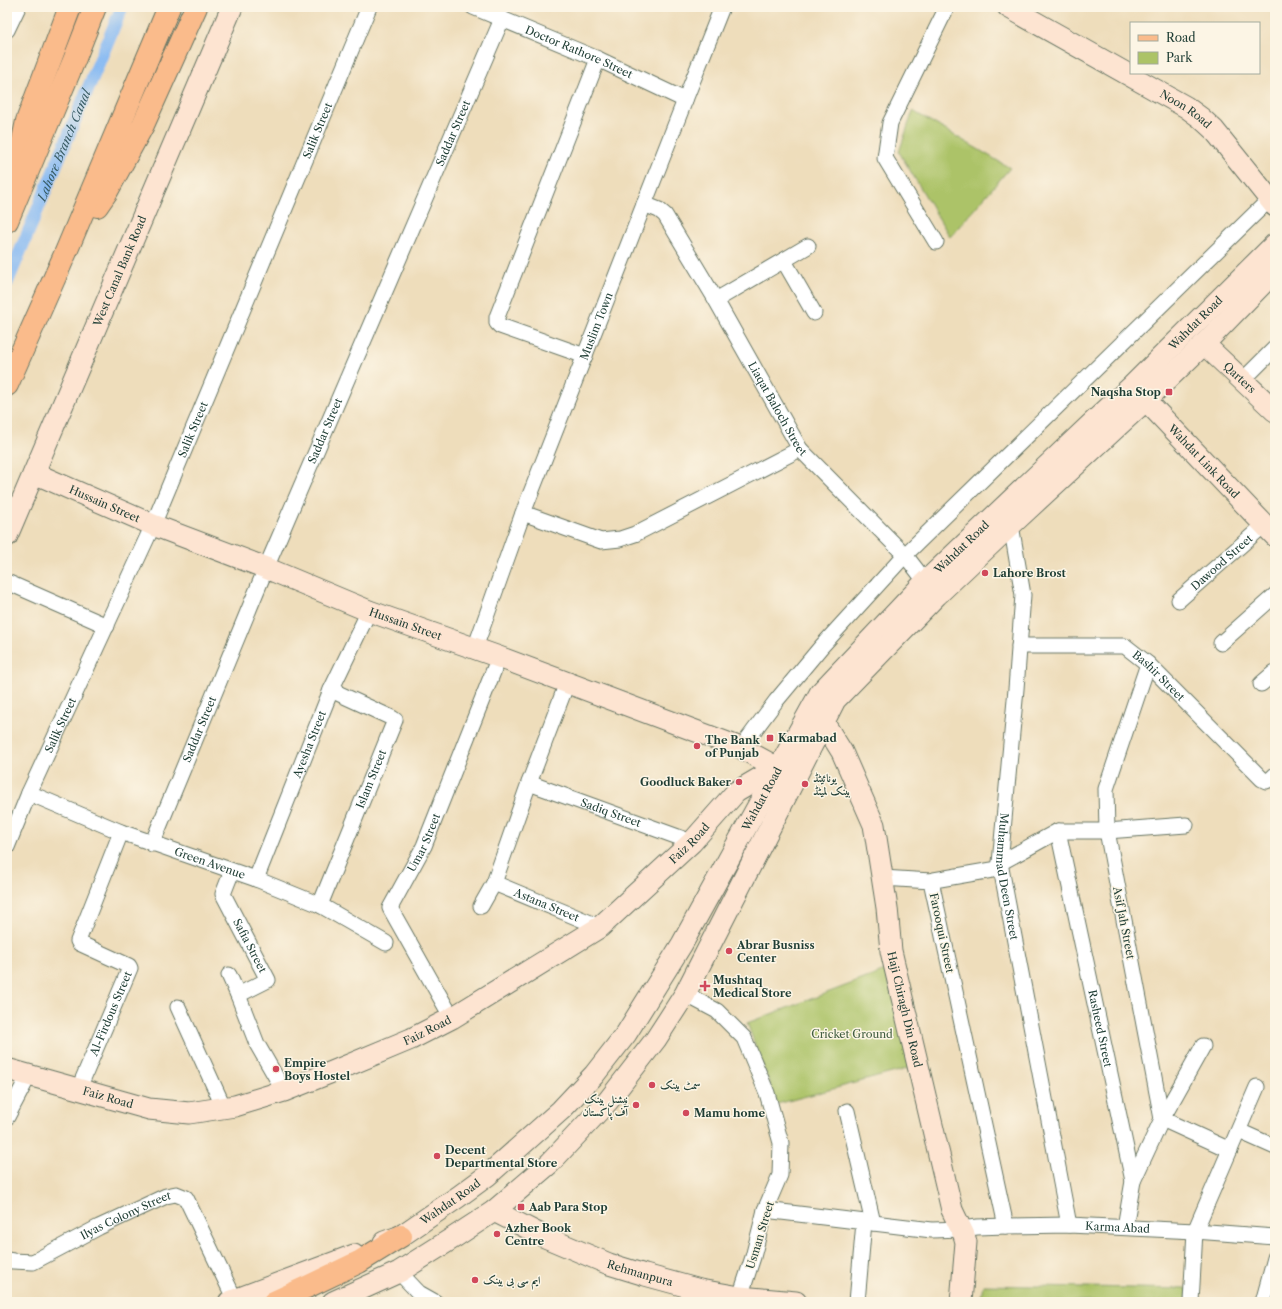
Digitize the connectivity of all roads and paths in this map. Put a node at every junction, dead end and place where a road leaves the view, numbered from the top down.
1 (18, 7) edge
2 (70, 7) edge
3 (95, 7) edge
4 (170, 7) edge
5 (196, 7) edge
6 (232, 7) edge
7 (369, 7) edge
8 (473, 7) edge
9 (722, 7) edge
10 (947, 7) edge
11 (1008, 7) edge
12 (502, 19) junction
13 (7, 30) edge
14 (598, 59) junction
15 (685, 100) junction
16 (1273, 200) edge
17 (644, 204) junction
18 (7, 216) edge
19 (7, 221) edge
20 (936, 242) dead end
21 (1275, 244) edge
22 (808, 246) dead end
23 (66, 252) junction
24 (784, 261) junction
25 (1275, 271) edge
26 (716, 300) junction
27 (814, 313) dead end
28 (1204, 344) junction
29 (1275, 348) edge
30 (585, 356) junction
31 (1243, 380) junction
32 (7, 385) edge
33 (1139, 393) junction
34 (1275, 410) edge
35 (800, 449) junction
36 (34, 473) junction
37 (523, 513) junction
38 (153, 525) junction
39 (1011, 525) junction
40 (1270, 531) edge
41 (7, 536) edge
42 (905, 555) junction
43 (266, 568) junction
44 (7, 582) edge
45 (931, 589) junction
46 (1275, 595) edge
47 (1179, 600) dead end
48 (369, 611) junction
49 (107, 626) junction
50 (1221, 643) dead end
51 (1019, 646) junction
52 (475, 648) junction
53 (499, 657) junction
54 (1148, 664) junction
55 (1275, 672) edge
56 (567, 683) junction
57 (1261, 684) dead end
58 (330, 690) junction
59 (824, 723) junction
60 (741, 748) junction
61 (778, 768) junction
62 (796, 776) junction
63 (1271, 778) edge
64 (530, 783) junction
65 (29, 793) junction
66 (1186, 825) dead end
67 (1058, 831) junction
68 (1107, 831) junction
69 (121, 832) junction
70 (692, 842) junction
71 (152, 844) junction
72 (7, 847) edge
73 (1000, 863) junction
74 (232, 871) junction
75 (882, 878) junction
76 (256, 879) junction
77 (931, 881) junction
78 (494, 883) junction
79 (320, 905) junction
80 (481, 906) dead end
81 (600, 927) junction
82 (386, 943) dead end
83 (228, 976) dead end
84 (685, 994) junction
85 (238, 995) junction
86 (178, 1007) dead end
87 (452, 1018) junction
88 (1203, 1046) dead end
89 (7, 1069) edge
90 (29, 1075) junction
91 (1257, 1087) dead end
92 (79, 1088) junction
93 (284, 1091) junction
94 (224, 1108) junction
95 (847, 1110) dead end
96 (7, 1117) edge
97 (1162, 1119) junction
98 (1239, 1131) junction
99 (1275, 1147) edge
100 (1230, 1150) junction
101 (1133, 1181) junction
102 (765, 1210) junction
103 (494, 1212) junction
104 (869, 1222) junction
105 (1069, 1225) junction
106 (1006, 1226) junction
107 (1125, 1227) junction
108 (961, 1229) junction
109 (1195, 1231) junction
110 (401, 1236) junction
111 (1275, 1237) edge
112 (1275, 1258) edge
113 (7, 1260) edge
114 (399, 1272) junction
115 (740, 1297) junction
116 (280, 1300) edge
117 (232, 1301) edge
118 (333, 1302) edge
119 (435, 1302) edge
120 (796, 1302) edge
121 (857, 1302) edge
122 (961, 1302) edge
123 (1190, 1302) edge
124 (1263, 1302) edge

1 - 13 street
2 - 18 main road
3 - 19 main road
4 - 23 main road
5 - 23 main road
6 - 36 street, West Canal Bank Road
7 - 38 street, Salik Street
8 - 12 street, Doctor Rathore Street
9 - 15 street, Muslim Town
10 - 20 street
11 - 16 street, Noon Road
12 - 14 street, Doctor Rathore Street
12 - 43 street, Saddar Street
14 - 15 street, Doctor Rathore Street
14 - 30 street
15 - 17 street, Muslim Town
16 - 42 street
17 - 26 street, Liaqat Baloch Street
17 - 30 street, Muslim Town
21 - 33 street, Wahdat Road
22 - 24 street
23 - 32 main road
24 - 26 street
24 - 27 street
25 - 28 street, Wahdat Road
26 - 35 street, Liaqat Baloch Street
28 - 31 street, Qarters
28 - 33 street, Wahdat Road
29 - 31 street
30 - 37 street, Muslim Town
31 - 34 street, Qarters
33 - 39 street, Wahdat Road
33 - 40 street, Wahdat Link Road
33 - 45 street, Wahdat Road
35 - 37 street
35 - 42 street, Liaqat Baloch Street
36 - 38 street, Hussain Street
36 - 41 street, West Canal Bank Road
37 - 52 street, Muslim Town
38 - 43 street, Hussain Street
38 - 49 street, Salik Street
39 - 45 street, Wahdat Road
39 - 51 street, Muhammad Deen Street
40 - 47 street, Dawood Street
42 - 45 street, Liaqat Baloch Street
42 - 60 street
43 - 48 street, Hussain Street
43 - 71 street, Saddar Street
44 - 49 street
45 - 59 street, Wahdat Road
45 - 61 street, Wahdat Road
46 - 50 street
48 - 52 street, Hussain Street
48 - 58 street, Ayesha Street
49 - 65 street, Salik Street
51 - 54 street, Bashir Street
51 - 73 street, Muhammad Deen Street
52 - 53 street, Hussain Street
53 - 56 street, Hussain Street
53 - 87 street, Umar Street
54 - 63 street, Bashir Street
54 - 68 street, Asif Jah Street
55 - 57 street
56 - 60 street, Hussain Street
56 - 64 street
58 - 76 street, Ayesha Street
58 - 79 street, Islam Street
59 - 62 street, Wahdat Road
59 - 75 street, Haji Chiragh Din Road
60 - 61 street, Hussain Street
61 - 62 street, Hussain Street
61 - 70 street, Faiz Road
61 - 110 street, Wahdat Road
62 - 84 street, Wahdat Road
64 - 70 street, Sadiq Street
64 - 78 street
65 - 69 street, Green Avenue
65 - 72 street, Salik Street
66 - 68 street, Farooqui Street
67 - 68 street, Farooqui Street
67 - 73 street, Farooqui Street
67 - 101 street, Rasheed Street
68 - 97 street, Asif Jah Street
69 - 71 street, Green Avenue
69 - 92 street, Al-Firdous Street
70 - 81 street, Faiz Road
71 - 74 street, Green Avenue
73 - 77 street, Farooqui Street
73 - 105 street, Muhammad Deen Street
74 - 76 street, Green Avenue
74 - 85 street, Safia Street
75 - 77 street
75 - 108 street, Haji Chiragh Din Road
76 - 79 street, Green Avenue
77 - 106 street, Farooqui Street
78 - 80 street
78 - 81 street, Astana Street
79 - 82 street, Green Avenue
81 - 87 street, Faiz Road
83 - 85 street
84 - 102 street, Usman Street
84 - 103 street, Wahdat Road
85 - 93 street
86 - 94 street
87 - 93 street, Faiz Road
88 - 97 street
89 - 90 street, Faiz Road
90 - 92 street, Faiz Road
90 - 96 street
91 - 98 street
92 - 94 street, Faiz Road
93 - 94 street, Faiz Road
95 - 104 street
97 - 100 street
97 - 101 street
98 - 99 street
98 - 100 street
100 - 109 street
101 - 107 street, Rasheed Street
102 - 104 street, Karma Abad
102 - 115 street, Usman Street
103 - 114 street, Wahdat Road
103 - 115 street, Rehmanpura
104 - 108 street, Karma Abad
104 - 121 street
105 - 106 street, Karma Abad
105 - 107 street, Karma Abad
106 - 108 street, Karma Abad
107 - 109 street, Karma Abad
108 - 122 street, Haji Chiragh Din Road
109 - 111 street, Karma Abad
109 - 123 street
110 - 116 main road
110 - 117 street, Wahdat Road
112 - 124 street
113 - 117 street, Ilyas Colony Street
114 - 118 street, Wahdat Road
114 - 119 street
115 - 120 street, Rehmanpura

